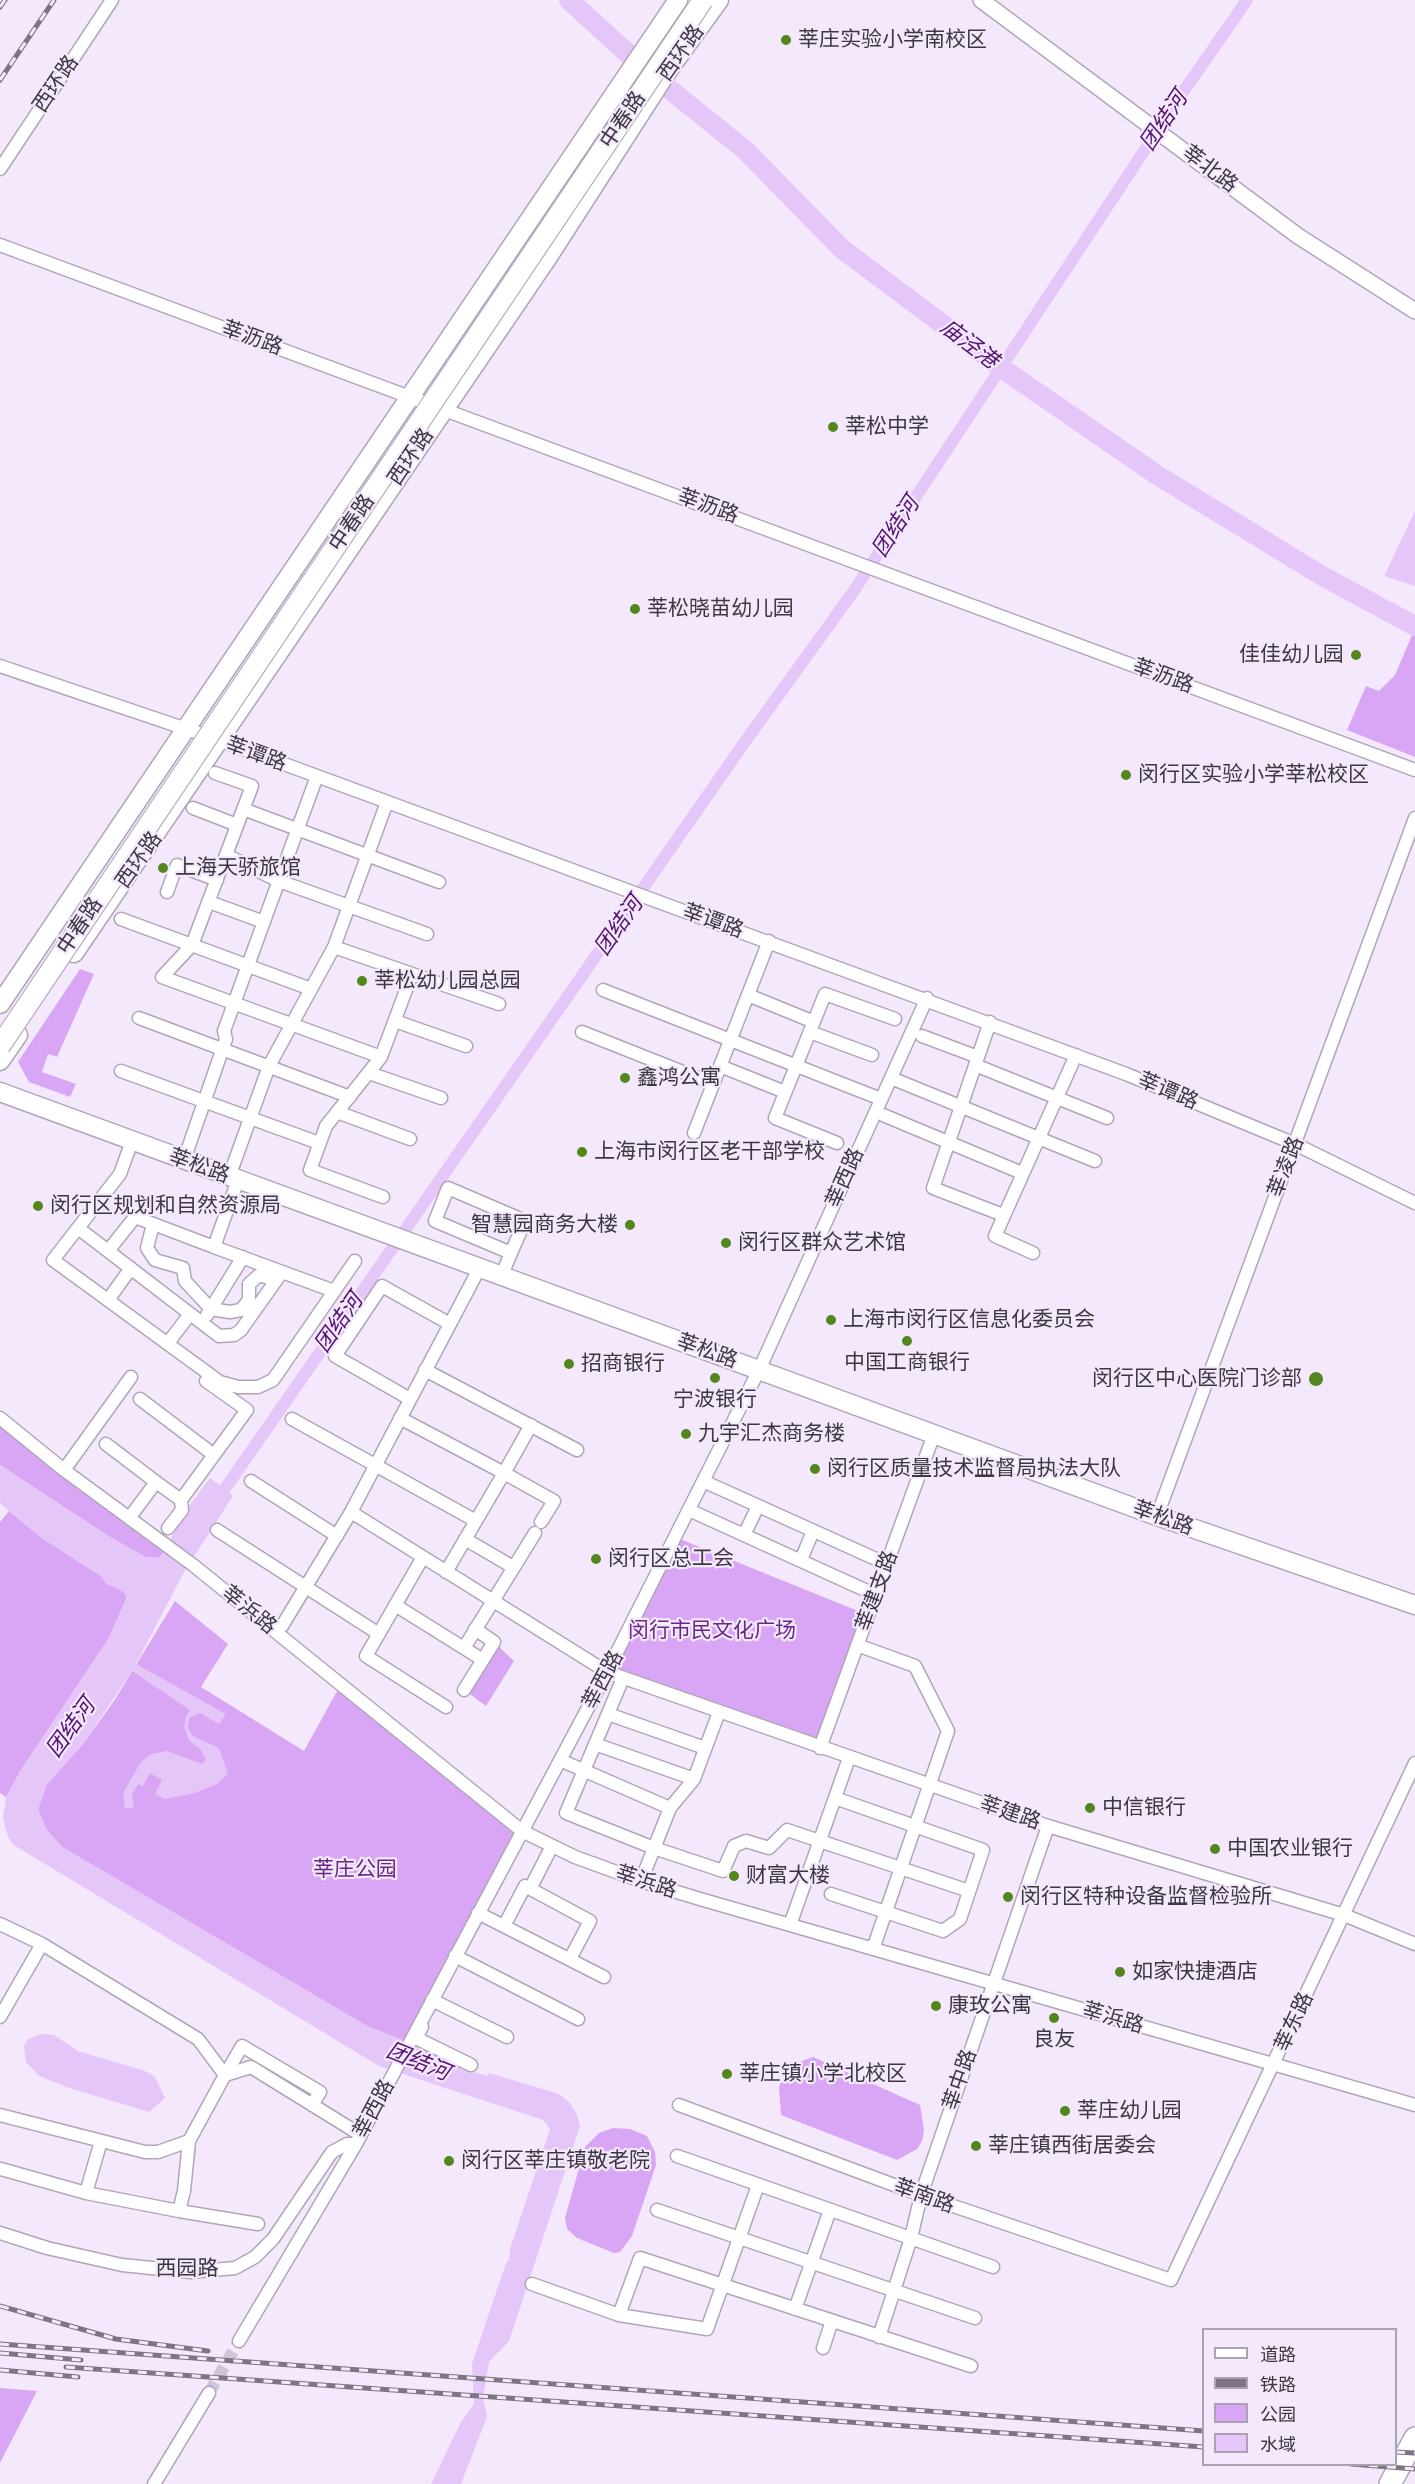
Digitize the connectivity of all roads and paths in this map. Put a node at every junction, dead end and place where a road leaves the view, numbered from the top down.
1 (112, 0) edge
2 (678, 0) edge
3 (687, 0) edge
4 (703, 0) edge
5 (719, 0) edge
6 (981, 0) edge
7 (0, 169) edge
8 (0, 245) edge
9 (1415, 311) edge
10 (411, 396) junction
11 (445, 408) junction
12 (0, 666) edge
13 (186, 729) junction
14 (219, 740) junction
15 (1415, 770) edge
16 (215, 773) dead end
17 (316, 776) junction
18 (387, 802) junction
19 (193, 808) dead end
20 (243, 809) junction
21 (1415, 818) edge
22 (237, 825) junction
23 (297, 830) junction
24 (226, 855) junction
25 (367, 856) junction
26 (217, 880) junction
27 (279, 880) junction
28 (439, 882) dead end
29 (168, 891) dead end
30 (209, 902) junction
31 (349, 906) junction
32 (121, 919) dead end
33 (264, 922) junction
34 (427, 934) dead end
35 (769, 941) junction
36 (192, 945) junction
37 (334, 947) junction
38 (248, 965) junction
39 (412, 974) junction
40 (311, 988) junction
41 (603, 990) dead end
42 (748, 995) junction
43 (927, 998) junction
44 (234, 1003) junction
45 (0, 1004) edge
46 (499, 1004) dead end
47 (139, 1018) dead end
48 (895, 1019) dead end
49 (395, 1020) junction
50 (990, 1022) junction
51 (0, 1023) edge
52 (292, 1024) junction
53 (812, 1027) junction
54 (582, 1032) dead end
55 (922, 1036) dead end
56 (730, 1040) junction
57 (0, 1046) edge
58 (466, 1046) dead end
59 (223, 1049) junction
60 (872, 1055) dead end
61 (1076, 1055) junction
62 (381, 1057) junction
63 (0, 1061) edge
64 (977, 1061) junction
65 (796, 1065) junction
66 (269, 1066) junction
67 (720, 1066) junction
68 (121, 1071) dead end
69 (369, 1073) junction
70 (891, 1078) junction
71 (713, 1084) junction
72 (0, 1092) edge
73 (785, 1092) junction
74 (350, 1097) junction
75 (441, 1098) dead end
76 (1056, 1098) junction
77 (881, 1099) junction
78 (205, 1101) junction
79 (961, 1107) junction
80 (337, 1112) junction
81 (883, 1115) dead end
82 (250, 1118) junction
83 (1107, 1118) dead end
84 (694, 1133) dead end
85 (1038, 1138) junction
86 (410, 1139) dead end
87 (132, 1141) junction
88 (319, 1143) junction
89 (837, 1143) dead end
90 (949, 1143) junction
91 (1295, 1144) junction
92 (184, 1160) junction
93 (1095, 1161) dead end
94 (1022, 1173) junction
95 (233, 1178) junction
96 (383, 1197) dead end
97 (1415, 1203) edge
98 (1003, 1215) junction
99 (153, 1224) junction
100 (78, 1228) junction
101 (214, 1247) junction
102 (108, 1251) junction
103 (511, 1253) junction
104 (1033, 1254) dead end
105 (243, 1257) junction
106 (355, 1261) dead end
107 (131, 1269) junction
108 (478, 1269) junction
109 (279, 1276) junction
110 (501, 1277) junction
111 (334, 1291) junction
112 (108, 1300) junction
113 (212, 1309) junction
114 (190, 1314) junction
115 (203, 1323) junction
116 (450, 1324) junction
117 (168, 1343) junction
118 (175, 1359) dead end
119 (425, 1370) junction
120 (759, 1370) junction
121 (131, 1377) dead end
122 (140, 1399) dead end
123 (410, 1399) junction
124 (0, 1418) edge
125 (400, 1418) junction
126 (292, 1419) dead end
127 (531, 1425) junction
128 (934, 1434) junction
129 (106, 1444) dead end
130 (577, 1450) dead end
131 (214, 1455) junction
132 (376, 1465) junction
133 (64, 1470) junction
134 (504, 1473) junction
135 (251, 1481) dead end
136 (703, 1481) junction
137 (156, 1482) junction
138 (180, 1500) junction
139 (758, 1506) junction
140 (689, 1510) junction
141 (351, 1512) junction
142 (1157, 1516) junction
143 (130, 1517) junction
144 (476, 1521) junction
145 (168, 1528) dead end
146 (217, 1530) dead end
147 (813, 1531) junction
148 (744, 1535) junction
149 (337, 1536) junction
150 (465, 1539) junction
151 (423, 1557) junction
152 (801, 1560) junction
153 (887, 1564) junction
154 (513, 1567) junction
155 (446, 1572) junction
156 (305, 1588) junction
157 (876, 1594) junction
158 (493, 1601) junction
159 (395, 1605) junction
160 (1415, 1605) edge
161 (282, 1626) dead end
162 (475, 1629) junction
163 (379, 1634) junction
164 (857, 1645) junction
165 (464, 1648) junction
166 (483, 1660) junction
167 (608, 1672) junction
168 (623, 1678) junction
169 (464, 1690) dead end
170 (446, 1707) dead end
171 (719, 1712) junction
172 (608, 1714) junction
173 (595, 1744) junction
174 (705, 1748) junction
175 (820, 1748) junction
176 (849, 1758) junction
177 (560, 1761) junction
178 (1415, 1763) edge
179 (584, 1770) junction
180 (694, 1779) junction
181 (928, 1785) junction
182 (835, 1798) junction
183 (670, 1808) junction
184 (914, 1826) junction
185 (1048, 1826) junction
186 (522, 1831) junction
187 (820, 1841) junction
188 (552, 1846) junction
189 (654, 1848) junction
190 (900, 1869) junction
191 (641, 1881) junction
192 (530, 1889) junction
193 (969, 1891) junction
194 (831, 1894) dead end
195 (885, 1912) junction
196 (478, 1913) junction
197 (1344, 1915) junction
198 (0, 1924) edge
199 (790, 1925) junction
200 (504, 1926) junction
201 (42, 1944) junction
202 (1415, 1944) edge
203 (873, 1949) junction
204 (455, 1956) junction
205 (570, 1959) junction
206 (604, 1977) dead end
207 (994, 1984) junction
208 (5, 1996) edge
209 (432, 2000) junction
210 (424, 2014) junction
211 (0, 2017) edge
212 (578, 2019) dead end
213 (507, 2037) dead end
214 (1274, 2064) junction
215 (471, 2065) dead end
216 (225, 2075) junction
217 (312, 2105) junction
218 (679, 2105) dead end
219 (1415, 2105) edge
220 (0, 2115) edge
221 (101, 2140) junction
222 (358, 2140) junction
223 (189, 2141) junction
224 (677, 2156) dead end
225 (1, 2169) edge
226 (758, 2185) junction
227 (86, 2193) junction
228 (921, 2195) junction
229 (657, 2210) dead end
230 (830, 2210) junction
231 (179, 2211) junction
232 (258, 2224) dead end
233 (0, 2233) edge
234 (740, 2238) junction
235 (911, 2238) junction
236 (811, 2262) junction
237 (993, 2267) dead end
238 (1171, 2280) joint
239 (532, 2284) dead end
240 (723, 2285) junction
241 (894, 2290) junction
242 (795, 2309) junction
243 (619, 2315) junction
244 (975, 2318) dead end
245 (832, 2321) junction
246 (879, 2337) junction
247 (239, 2341) tunnel mouth
248 (823, 2348) dead end
249 (971, 2366) dead end
250 (209, 2393) tunnel mouth
251 (1415, 2438) edge
252 (154, 2484) edge
253 (1390, 2484) edge

1 - 7 street, 西环路
2 - 10 main road, 西环路
3 - 51 main road, 中春路
4 - 57 main road, 中春路, bridge
5 - 11 main road, 西环路
6 - 9 street, 莘北路
8 - 10 street, 莘沥路
10 - 11 street, 莘沥路
10 - 13 main road, 西环路
11 - 14 main road, 西环路
11 - 15 street, 莘沥路
12 - 13 street, 莘谭路
13 - 14 street, 莘谭路
13 - 45 main road, 西环路
14 - 17 street, 莘谭路
14 - 63 main road, 西环路
16 - 20 street
17 - 18 street, 莘谭路
17 - 23 street
18 - 25 street
18 - 35 street, 莘谭路
19 - 22 street
20 - 22 street
20 - 23 street
21 - 91 street, 莘凌路
22 - 24 street
23 - 25 street
23 - 27 street
24 - 26 street
24 - 27 street
25 - 28 street
25 - 31 street
26 - 29 street
26 - 30 street
27 - 31 street
27 - 33 street
30 - 33 street
30 - 36 street
31 - 34 street
31 - 37 street
32 - 36 street
33 - 38 street
35 - 42 street
35 - 43 street, 莘谭路
36 - 38 street
36 - 44 street
37 - 39 street
37 - 40 street
38 - 40 street
38 - 44 street
39 - 46 street
39 - 49 street
40 - 52 street
41 - 56 street
42 - 53 street
42 - 56 street
43 - 50 street, 莘谭路
43 - 70 street, 莘西路
44 - 52 street
44 - 59 street
47 - 59 street
48 - 53 street
49 - 58 street
49 - 62 street
50 - 61 street, 莘谭路
50 - 64 street
52 - 62 street
52 - 66 street
53 - 60 street
53 - 65 street
54 - 71 street
55 - 64 street
56 - 65 street
56 - 67 street
59 - 66 street
59 - 78 street
61 - 76 street
61 - 91 street, 莘谭路
62 - 69 street
64 - 76 street
64 - 79 street
65 - 73 street
65 - 77 street
66 - 74 street
66 - 82 street
67 - 71 street
67 - 73 street
68 - 78 street
69 - 74 street
69 - 75 street
70 - 77 street, 莘西路
70 - 79 street
71 - 84 street
72 - 87 main road, 莘松路
73 - 89 street
74 - 80 street
76 - 83 street
76 - 85 street
77 - 120 street, 莘西路
78 - 82 street
78 - 92 street
79 - 85 street
79 - 90 street
80 - 86 street
80 - 88 street
81 - 90 street
82 - 88 street
82 - 95 street
85 - 93 street
85 - 94 street
87 - 92 main road, 莘松路
87 - 100 street
88 - 96 street
90 - 94 street
90 - 98 street
91 - 97 street, 莘谭路
91 - 142 street, 莘凌路
92 - 95 main road, 莘松路
94 - 98 street
95 - 101 street
95 - 108 main road, 莘松路
98 - 104 street
99 - 101 street
99 - 102 street
99 - 113 street
100 - 102 street
100 - 112 street
101 - 105 street
102 - 107 street
103 - 103 street
103 - 110 street
105 - 109 street
105 - 113 street
106 - 111 street
107 - 112 street
107 - 114 street
108 - 110 main road, 莘松路
108 - 116 street
109 - 111 street
109 - 113 street
109 - 115 street
110 - 120 main road, 莘松路
111 - 117 street
112 - 117 street
113 - 115 street
114 - 115 street
114 - 117 street
116 - 119 street
116 - 123 street
118 - 131 street
119 - 123 street
119 - 127 street
120 - 128 main road, 莘松路
120 - 136 street, 莘西路
121 - 133 street
122 - 131 street
123 - 125 street
124 - 133 street, 莘浜路
125 - 132 street
125 - 134 street
126 - 132 street
127 - 130 street
127 - 134 street
128 - 142 main road, 莘松路
128 - 153 street, 莘建支路
129 - 137 street
131 - 138 street
132 - 141 street
132 - 144 street
133 - 143 street, 莘浜路
134 - 144 street
134 - 154 street
135 - 149 street
136 - 139 street
136 - 140 street, 莘西路
137 - 138 street
137 - 143 street
138 - 145 street
139 - 147 street
139 - 148 street
140 - 148 street
140 - 167 street, 莘西路
141 - 149 street
141 - 151 street, 莘建路
142 - 160 main road, 莘松路
143 - 186 street, 莘浜路
144 - 150 street
146 - 156 street
147 - 152 street
147 - 153 street
148 - 152 street
149 - 156 street
150 - 154 street
150 - 155 street
151 - 155 street, 莘建路
151 - 159 street
152 - 157 street
153 - 157 street, 莘建支路
154 - 158 street
155 - 158 street, 莘建路
156 - 161 street
156 - 163 street
157 - 164 street, 莘建支路
158 - 162 street
158 - 167 street, 莘建路
159 - 163 street
159 - 165 street
162 - 165 street
162 - 166 street
163 - 170 street
164 - 175 street, 莘建支路
164 - 181 street
165 - 166 street
166 - 169 street
167 - 168 street, 莘建路
167 - 177 street, 莘西路
168 - 171 street, 莘建路
168 - 172 street
171 - 174 street
171 - 175 street, 莘建路
172 - 173 street
172 - 174 street
173 - 179 street
173 - 180 street
174 - 180 street
175 - 176 street, 莘建路
176 - 181 street, 莘建路
176 - 182 street
177 - 179 street
177 - 186 street, 莘西路
178 - 197 street, 莘东路
179 - 183 street
179 - 189 street
180 - 183 street
181 - 184 street
181 - 185 street, 莘建路
182 - 184 street
182 - 187 street
183 - 189 street
184 - 190 street
184 - 193 street
185 - 197 street, 莘建路
185 - 207 street, 莘中路
186 - 188 street, 莘浜路
186 - 196 street, 莘西路
187 - 189 street
187 - 190 street
187 - 199 street
188 - 191 street, 莘浜路
188 - 192 street
189 - 191 street
190 - 193 street
190 - 195 street
191 - 199 street, 莘浜路
192 - 200 street
192 - 205 street
193 - 195 street
194 - 195 street
195 - 203 street
196 - 200 street
196 - 204 street, 莘西路
197 - 202 street, 莘建路
197 - 214 street, 莘东路
198 - 201 street
199 - 203 street, 莘浜路
200 - 205 street
201 - 208 street
201 - 216 street
203 - 207 street, 莘浜路
204 - 209 street, 莘西路
204 - 212 street
205 - 206 street
207 - 214 street, 莘浜路
207 - 228 street, 莘中路
208 - 211 street
209 - 210 street, 莘西路
209 - 213 street
210 - 215 street
210 - 222 street, 莘西路
214 - 219 street, 莘浜路
214 - 238 street, 莘东路
216 - 217 street
216 - 217 street
216 - 223 street
217 - 222 street
218 - 228 street, 莘南路
220 - 221 street
221 - 223 street
221 - 227 street
222 - 233 street, 西园路
222 - 247 street, 莘西路
223 - 231 street
224 - 226 street
225 - 227 street
226 - 230 street
226 - 234 street
227 - 231 street
228 - 235 street, 莘中路
228 - 238 street, 莘南路
229 - 234 street
230 - 235 street
230 - 236 street
231 - 232 street
234 - 236 street
234 - 240 street
235 - 237 street
235 - 241 street, 莘中路
236 - 241 street
236 - 242 street
239 - 243 street
240 - 242 street
240 - 243 street
240 - 243 street
241 - 244 street
241 - 246 street, 莘中路
242 - 245 street
245 - 246 street
245 - 248 street
246 - 249 street
250 - 252 street
251 - 253 highway

